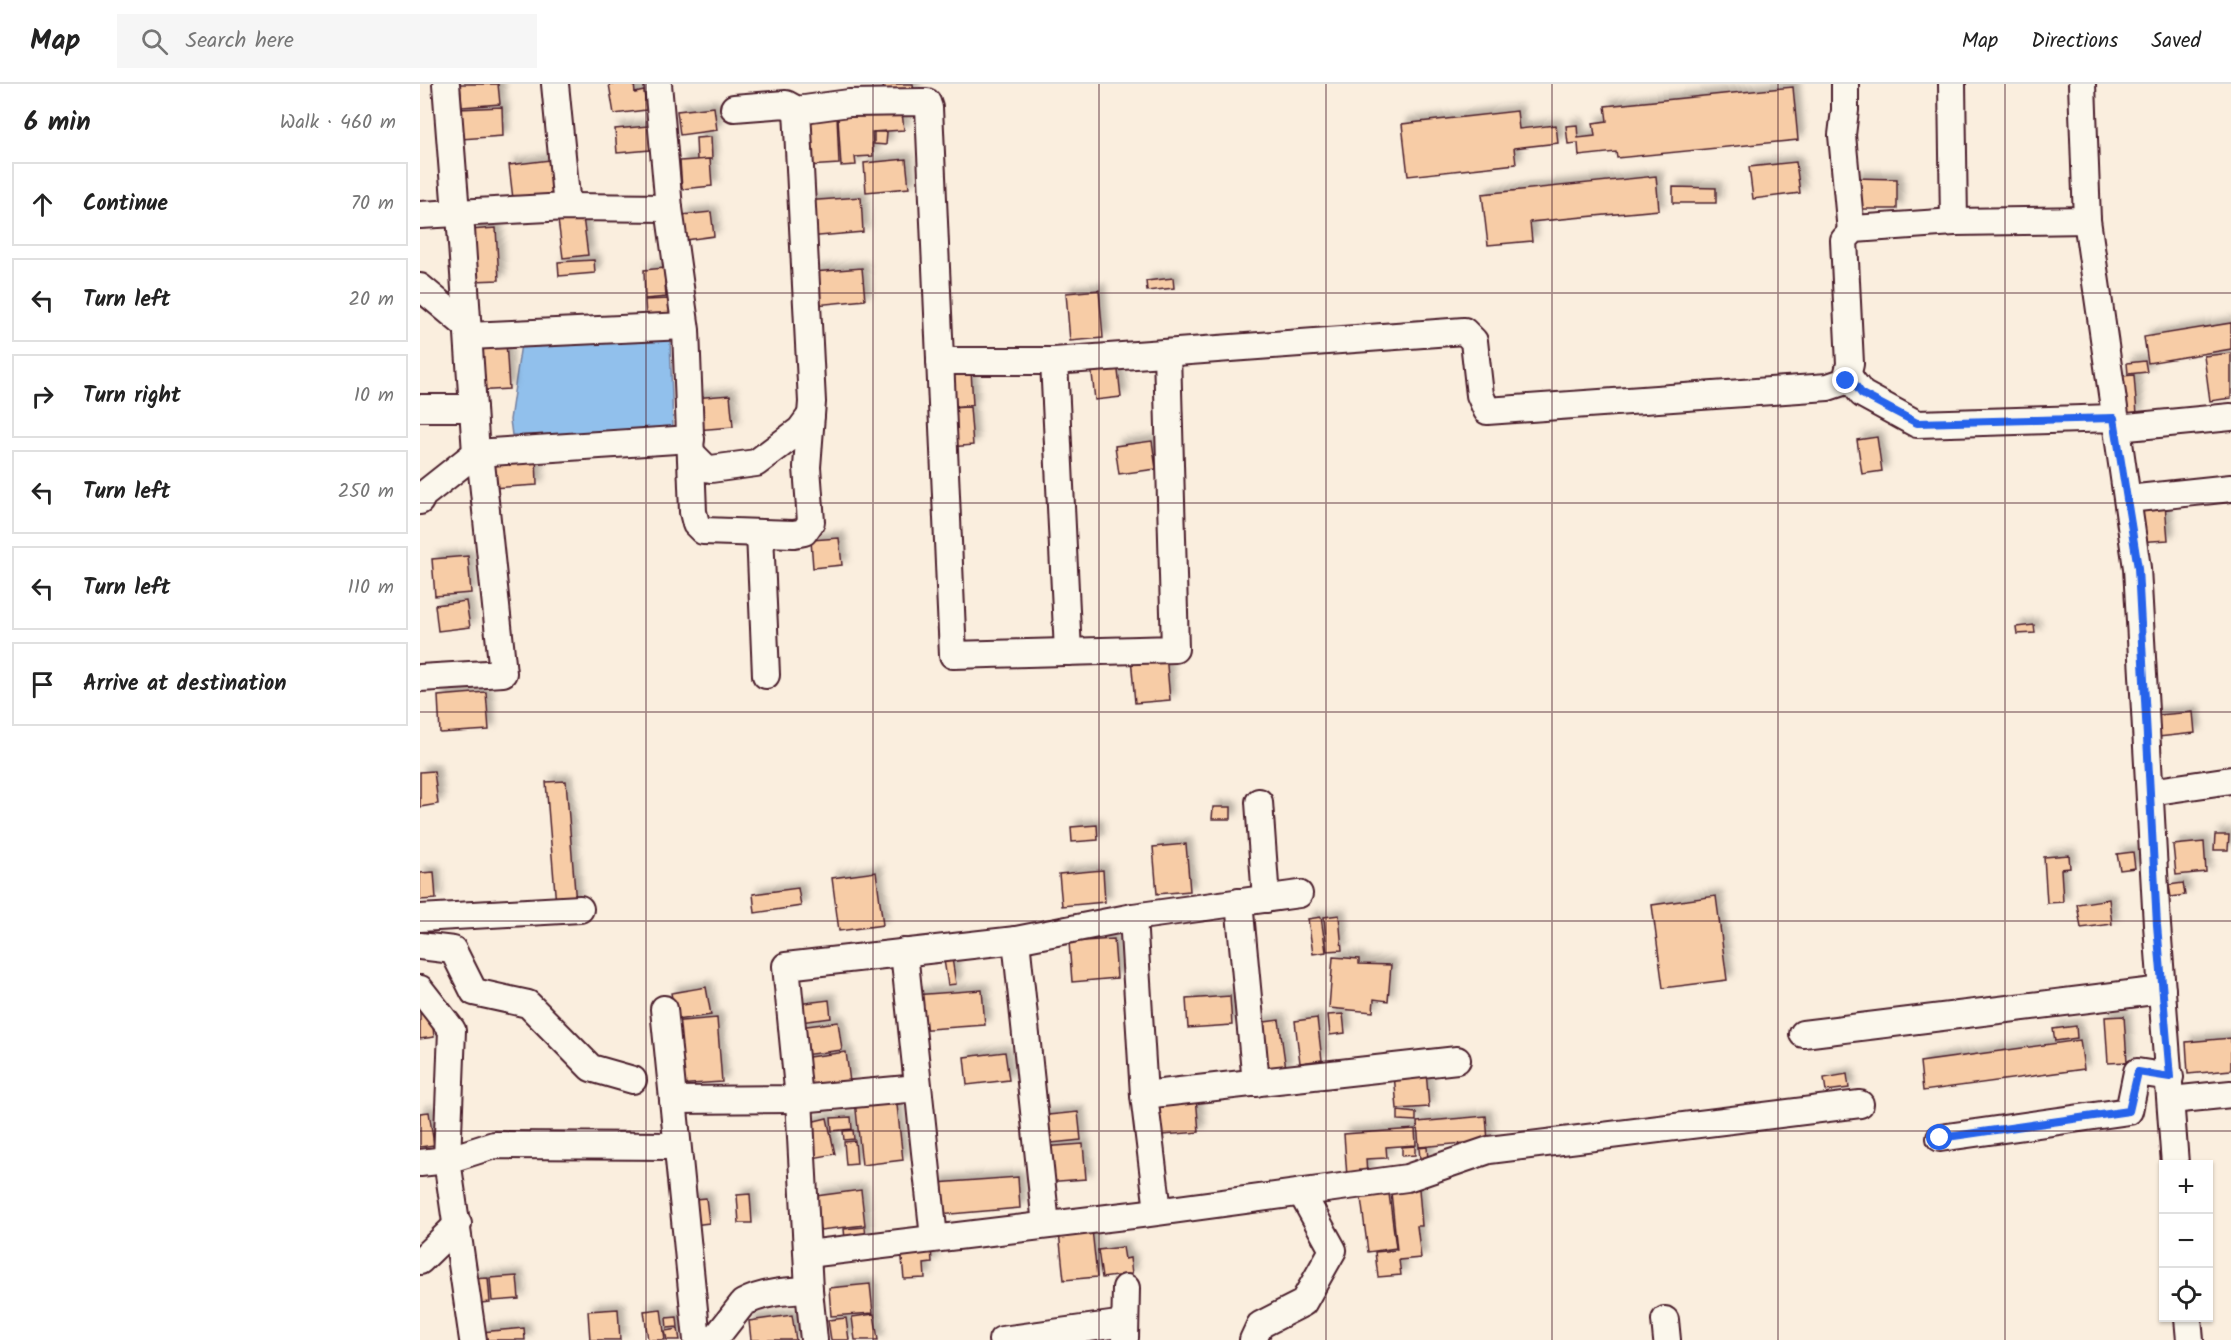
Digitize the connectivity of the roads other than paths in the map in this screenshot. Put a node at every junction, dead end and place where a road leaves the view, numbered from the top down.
1 (446, 84) edge
2 (555, 84) edge
3 (658, 84) edge
4 (1845, 84) edge
5 (1952, 84) edge
6 (2082, 84) edge
7 (849, 93) edge
8 (734, 108) dead end
9 (797, 110) junction
10 (567, 207) junction
11 (669, 208) junction
12 (458, 213) junction
13 (420, 215) edge
14 (2087, 220) junction
15 (1954, 222) junction
16 (1851, 232) junction
17 (420, 287) edge
18 (685, 326) junction
19 (468, 331) junction
20 (1167, 353) junction
21 (940, 361) junction
22 (1054, 361) junction
23 (1846, 381) junction
24 (420, 408) edge
25 (473, 408) junction
26 (811, 416) junction
27 (2231, 417) edge
28 (2117, 428) junction
29 (691, 446) junction
30 (478, 453) junction
31 (2231, 488) edge
32 (2128, 499) junction
33 (420, 501) edge
34 (760, 533) junction
35 (1068, 652) junction
36 (766, 675) dead end
37 (420, 678) edge
38 (2231, 780) edge
39 (2150, 792) junction
40 (1259, 802) dead end
41 (1299, 894) dead end
42 (1266, 899) junction
43 (1239, 902) junction
44 (580, 909) dead end
45 (1133, 917) junction
46 (420, 918) edge
47 (1016, 940) junction
48 (420, 946) edge
49 (904, 952) junction
50 (420, 989) edge
51 (2162, 990) junction
52 (474, 993) junction
53 (664, 1009) dead end
54 (437, 1011) junction
55 (1803, 1035) dead end
56 (1457, 1060) dead end
57 (633, 1080) dead end
58 (1256, 1083) junction
59 (918, 1088) junction
60 (2170, 1089) junction
61 (2231, 1094) edge
62 (1144, 1095) junction
63 (799, 1099) junction
64 (673, 1100) junction
65 (1860, 1104) dead end
66 (1940, 1138) dead end
67 (677, 1146) junction
68 (447, 1160) junction
69 (2175, 1160) edge
70 (420, 1163) edge
71 (1301, 1192) junction
72 (1158, 1211) junction
73 (458, 1224) junction
74 (1046, 1225) junction
75 (934, 1238) junction
76 (808, 1254) junction
77 (420, 1261) edge
78 (1126, 1288) dead end
79 (809, 1290) junction
80 (2188, 1322) edge
81 (1125, 1332) edge
82 (1056, 1336) edge
83 (473, 1340) edge
84 (698, 1340) edge
85 (714, 1340) edge
86 (814, 1340) edge
87 (1002, 1340) edge
88 (1252, 1340) edge
89 (2190, 1340) edge

1 - 12 street
2 - 10 street
3 - 11 street
4 - 16 street
5 - 15 street
6 - 14 street
7 - 9 street
7 - 21 street
8 - 9 street
9 - 26 street
10 - 11 street
10 - 12 street
11 - 18 street
12 - 13 street
12 - 19 street
14 - 15 street
14 - 28 street
15 - 16 street
16 - 23 street
17 - 19 street
18 - 19 street
18 - 29 street
19 - 25 street
20 - 22 street
20 - 23 street
20 - 35 street
21 - 22 street
21 - 35 street
22 - 35 street
23 - 28 street
24 - 25 street
25 - 30 street
26 - 29 street
26 - 34 street
27 - 28 street
28 - 32 street
29 - 30 street
29 - 34 street
30 - 33 street
30 - 37 street
31 - 32 street
32 - 39 street
34 - 36 street
38 - 39 street
39 - 51 street
40 - 42 street
41 - 42 street
42 - 43 street
43 - 45 street
43 - 58 street
44 - 46 street
45 - 47 street
45 - 62 street
47 - 49 street
47 - 74 street
48 - 52 street
49 - 59 street
49 - 63 street
50 - 54 street
51 - 55 street
51 - 60 street
52 - 54 street
52 - 57 street
53 - 64 street
54 - 68 street
56 - 58 street
58 - 62 street
59 - 63 street
59 - 75 street
60 - 61 street
60 - 66 street
60 - 69 street
62 - 72 street
63 - 64 street
63 - 76 street
64 - 67 street
65 - 71 street
67 - 68 street
67 - 84 street
68 - 70 street
68 - 73 street
71 - 72 street
71 - 88 street
72 - 74 street
73 - 77 street
73 - 83 street
74 - 75 street
75 - 76 street
76 - 79 street
78 - 81 street
79 - 85 street
79 - 86 street
80 - 89 street
81 - 82 street
82 - 87 street

